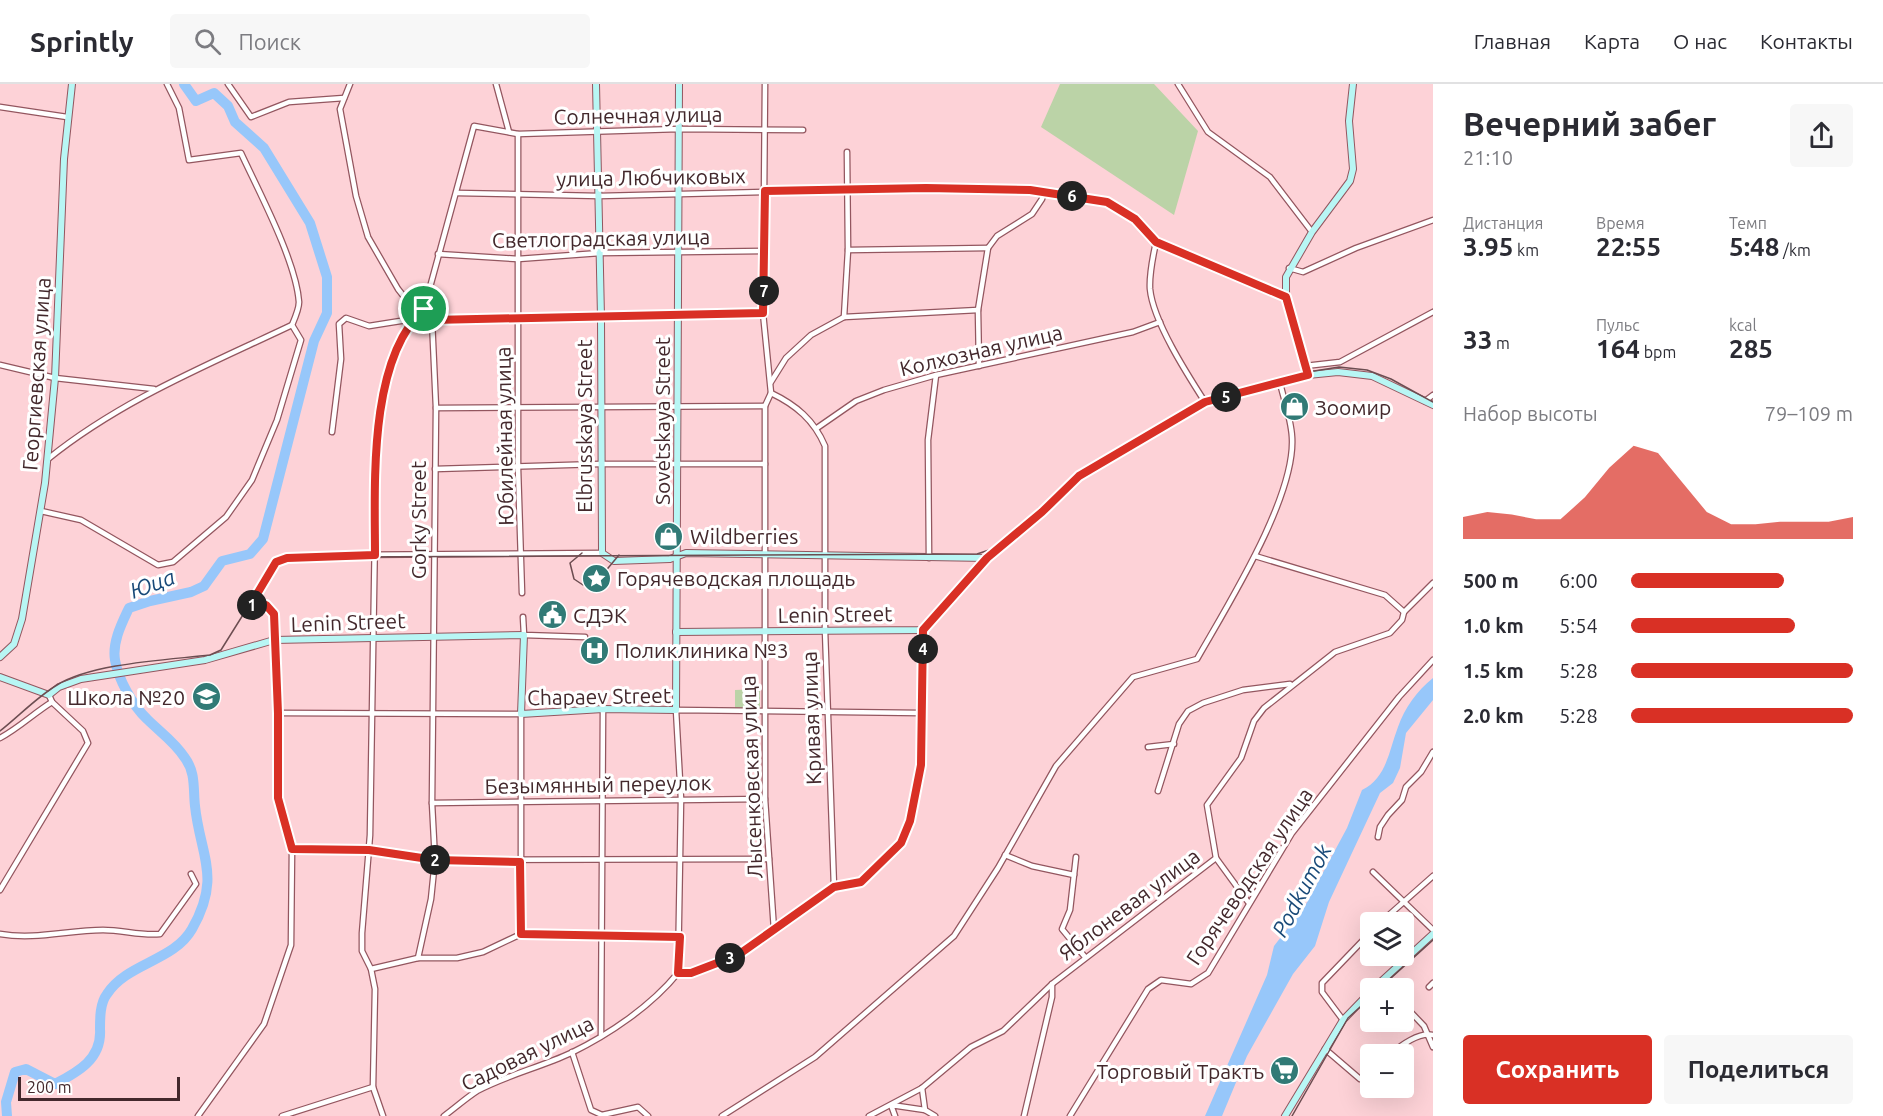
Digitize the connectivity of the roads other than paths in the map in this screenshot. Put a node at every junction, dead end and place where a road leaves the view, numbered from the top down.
1 (72, 84) edge
2 (167, 84) edge
3 (228, 84) edge
4 (350, 84) edge
5 (496, 84) edge
6 (596, 84) edge
7 (679, 84) edge
8 (765, 84) edge
9 (1178, 84) edge
10 (1353, 84) edge
11 (344, 98) junction
12 (0, 107) edge
13 (67, 117) junction
14 (679, 129) junction
15 (766, 129) junction
16 (803, 130) dead end
17 (509, 132) junction
18 (597, 133) junction
19 (518, 134) junction
20 (847, 152) dead end
21 (846, 190) junction
22 (765, 191) junction
23 (1044, 192) junction
24 (457, 193) junction
25 (680, 194) junction
26 (518, 196) junction
27 (599, 196) junction
28 (1433, 220) edge
29 (1311, 232) junction
30 (1156, 242) junction
31 (988, 248) junction
32 (848, 250) junction
33 (765, 251) junction
34 (679, 253) junction
35 (438, 254) junction
36 (600, 254) junction
37 (518, 259) junction
38 (1289, 267) junction
39 (1286, 297) junction
40 (424, 309) junction
41 (978, 310) junction
42 (1433, 312) edge
43 (763, 313) junction
44 (679, 315) junction
45 (601, 317) junction
46 (844, 317) junction
47 (413, 319) junction
48 (432, 320) junction
49 (520, 320) junction
50 (1160, 322) junction
51 (292, 325) junction
52 (0, 365) edge
53 (979, 366) junction
54 (1305, 366) junction
55 (936, 375) junction
56 (1308, 375) junction
57 (55, 378) junction
58 (771, 382) junction
59 (1280, 383) junction
60 (156, 389) junction
61 (771, 393) junction
62 (1433, 395) edge
63 (1425, 401) junction
64 (1205, 402) junction
65 (600, 405) junction
66 (1433, 405) edge
67 (765, 406) junction
68 (519, 407) junction
69 (679, 407) junction
70 (436, 408) junction
71 (817, 428) junction
72 (332, 432) dead end
73 (48, 459) junction
74 (600, 464) junction
75 (679, 464) junction
76 (765, 464) junction
77 (518, 468) junction
78 (435, 469) junction
79 (41, 511) junction
80 (602, 553) junction
81 (764, 553) junction
82 (522, 554) junction
83 (679, 554) junction
84 (824, 554) junction
85 (375, 555) junction
86 (435, 555) junction
87 (1255, 556) junction
88 (929, 558) junction
89 (987, 558) junction
90 (1433, 584) edge
91 (522, 593) dead end
92 (1404, 612) junction
93 (523, 617) dead end
94 (825, 630) junction
95 (923, 630) junction
96 (676, 632) junction
97 (764, 632) junction
98 (524, 635) junction
99 (375, 636) junction
100 (433, 636) junction
101 (585, 637) dead end
102 (274, 640) junction
103 (0, 657) edge
104 (1433, 660) edge
105 (1, 675) edge
106 (1293, 684) junction
107 (51, 698) junction
108 (603, 709) junction
109 (676, 710) junction
110 (828, 712) junction
111 (278, 713) junction
112 (766, 713) junction
113 (920, 713) junction
114 (521, 714) junction
115 (373, 715) junction
116 (433, 715) junction
117 (0, 738) edge
118 (1174, 744) junction
119 (1148, 747) dead end
120 (1433, 752) edge
121 (1158, 790) dead end
122 (765, 798) junction
123 (681, 799) junction
124 (600, 801) junction
125 (519, 802) junction
126 (432, 803) junction
127 (1378, 837) dead end
128 (292, 849) junction
129 (369, 850) junction
130 (1005, 855) junction
131 (1076, 857) dead end
132 (679, 858) junction
133 (1216, 858) junction
134 (769, 859) junction
135 (435, 860) junction
136 (600, 861) junction
137 (520, 862) junction
138 (1373, 872) dead end
139 (191, 874) dead end
140 (1074, 875) junction
141 (1433, 876) edge
142 (834, 887) junction
143 (0, 890) edge
144 (1404, 900) junction
145 (1248, 902) junction
146 (1391, 912) edge
147 (774, 930) junction
148 (1433, 932) edge
149 (0, 934) edge
150 (521, 934) junction
151 (601, 934) junction
152 (680, 937) junction
153 (1360, 943) edge
154 (1085, 957) junction
155 (418, 958) junction
156 (371, 969) junction
157 (678, 973) junction
158 (1386, 978) edge
159 (1052, 984) junction
160 (1360, 1004) edge
161 (1414, 1014) edge
162 (1343, 1020) junction
163 (1430, 1034) edge
164 (602, 1035) junction
165 (1406, 1044) edge
166 (1433, 1047) edge
167 (1325, 1049) junction
168 (572, 1052) junction
169 (1360, 1079) edge
170 (373, 1087) junction
171 (922, 1088) junction
172 (891, 1106) junction
173 (925, 1110) junction
174 (198, 1116) edge
175 (282, 1116) edge
176 (383, 1116) edge
177 (444, 1116) edge
178 (648, 1116) edge
179 (722, 1116) edge
180 (869, 1116) edge
181 (895, 1116) edge
182 (935, 1116) edge
183 (1024, 1116) edge
184 (1070, 1116) edge
185 (1285, 1116) edge

1 - 13 main road, Георгиевская улица
2 - 51 street
3 - 11 street
4 - 11 street
5 - 17 street
6 - 18 main road, Elbrusskaya Street
7 - 14 main road, Sovetskaya Street
8 - 15 street, Лысенковская улица
9 - 29 street
10 - 29 main road
11 - 40 street
12 - 13 street
13 - 57 main road, Георгиевская улица
14 - 15 street, Солнечная улица
14 - 18 street, Солнечная улица
14 - 25 main road, Sovetskaya Street
15 - 16 street, Солнечная улица
15 - 22 street, Лысенковская улица
17 - 19 street, Солнечная улица
17 - 24 street, Солнечная улица
18 - 19 street, Солнечная улица
18 - 27 main road, Elbrusskaya Street
19 - 26 street, Юбилейная улица
20 - 21 street
21 - 22 street, улица Любчиковых
21 - 23 street, улица Любчиковых
21 - 32 street
22 - 25 street, улица Любчиковых
22 - 33 street, Лысенковская улица
23 - 30 street, улица Любчиковых
23 - 31 street
24 - 26 street, улица Любчиковых
24 - 35 street
25 - 27 street, улица Любчиковых
25 - 34 main road, Sovetskaya Street
26 - 27 street, улица Любчиковых
26 - 37 street, Юбилейная улица
27 - 36 main road, Elbrusskaya Street
28 - 38 street
29 - 38 main road
30 - 39 street, улица Любчиковых
30 - 50 street
31 - 32 street
31 - 41 street
32 - 46 street
33 - 34 street, Светлоградская улица
33 - 43 street, Лысенковская улица
34 - 36 street, Светлоградская улица
34 - 44 main road, Sovetskaya Street
35 - 37 street, Светлоградская улица
35 - 40 street
36 - 37 street, Светлоградская улица
36 - 45 main road, Elbrusskaya Street
37 - 49 street, Юбилейная улица
38 - 39 main road
39 - 54 main road
40 - 47 street
40 - 48 street
41 - 46 street
41 - 53 street
42 - 54 street
43 - 44 street
43 - 58 street, Лысенковская улица
44 - 45 street
44 - 69 main road, Sovetskaya Street
45 - 49 street
45 - 65 main road, Elbrusskaya Street
46 - 58 street
47 - 48 street
47 - 72 street
47 - 85 street
48 - 49 street
48 - 70 street, Gorky Street
49 - 68 street, Юбилейная улица
50 - 53 street, Колхозная улица
50 - 64 street
51 - 60 street
51 - 79 street
52 - 57 street
53 - 55 street, Колхозная улица
54 - 56 main road
55 - 71 street, Колхозная улица
55 - 88 street
56 - 59 main road
56 - 63 main road
57 - 60 street
57 - 73 main road, Георгиевская улица
58 - 61 street, Лысенковская улица
59 - 64 main road
59 - 87 street
60 - 73 street
61 - 67 street, Лысенковская улица
61 - 71 street, Кривая улица
62 - 63 street
63 - 66 main road
64 - 89 main road
65 - 68 street
65 - 69 street
65 - 74 main road, Elbrusskaya Street
67 - 69 street
67 - 76 street, Лысенковская улица
68 - 70 street
68 - 77 street, Юбилейная улица
69 - 75 main road, Sovetskaya Street
70 - 78 street, Gorky Street
71 - 84 street, Кривая улица
73 - 79 main road, Георгиевская улица
74 - 75 street
74 - 77 street
74 - 80 main road, Elbrusskaya Street
75 - 76 street
75 - 83 main road, Sovetskaya Street
76 - 81 street, Лысенковская улица
77 - 78 street
77 - 82 street, Юбилейная улица
78 - 86 street, Gorky Street
79 - 103 main road, Георгиевская улица
80 - 82 street
80 - 83 main road
81 - 83 main road
81 - 84 main road
81 - 97 street, Лысенковская улица
82 - 86 street
82 - 91 street, Юбилейная улица
83 - 96 main road, Sovetskaya Street
84 - 88 main road
84 - 94 street, Кривая улица
85 - 86 street
85 - 99 street
85 - 102 street
86 - 100 street, Gorky Street
87 - 92 street
87 - 130 street
88 - 89 main road
89 - 95 main road
90 - 92 street, Яблоневая улица
92 - 106 street, Яблоневая улица
93 - 98 street
94 - 95 main road, Lenin Street
94 - 97 main road, Lenin Street
94 - 110 street, Кривая улица
95 - 113 street
96 - 97 main road, Lenin Street
96 - 109 main road, Sovetskaya Street
97 - 112 street, Лысенковская улица
98 - 100 main road, Lenin Street
98 - 101 street, Lenin Street
98 - 114 main road
99 - 100 main road, Lenin Street
99 - 102 main road, Lenin Street
99 - 115 street
100 - 116 street, Gorky Street
102 - 107 main road, Lenin Street
102 - 111 street
104 - 145 street, Горячеводская улица
105 - 107 main road
106 - 118 street
106 - 133 street, Яблоневая улица
107 - 117 street
107 - 143 street
108 - 109 main road, Chapaev Street
108 - 114 main road, Chapaev Street
108 - 124 street
109 - 112 street, Chapaev Street
109 - 123 street, Sovetskaya Street
110 - 112 street, Chapaev Street
110 - 113 street, Chapaev Street
110 - 142 street, Кривая улица
111 - 115 street, Chapaev Street
111 - 128 street
112 - 122 street, Лысенковская улица
113 - 142 street
114 - 116 street, Chapaev Street
114 - 125 street
115 - 116 street, Chapaev Street
115 - 129 street
116 - 126 street, Gorky Street
118 - 119 street
118 - 121 street
120 - 127 street
122 - 123 street, Безымянный переулок
122 - 134 street, Лысенковская улица
123 - 124 street, Безымянный переулок
123 - 132 street, Sovetskaya Street
124 - 125 street, Безымянный переулок
124 - 136 street
125 - 126 street, Безымянный переулок
125 - 137 street
126 - 135 street, Gorky Street
128 - 129 street
128 - 174 street
129 - 135 street
129 - 156 street
130 - 140 street
130 - 179 street
131 - 140 street
132 - 134 street
132 - 136 street
132 - 152 street, Sovetskaya Street
133 - 145 street
133 - 154 street, Яблоневая улица
134 - 147 street, Лысенковская улица
135 - 137 street
135 - 155 street, Gorky Street
136 - 137 street
136 - 151 street
137 - 150 street
138 - 144 street
139 - 149 street
140 - 154 street
141 - 144 street
142 - 147 street
144 - 146 street
144 - 148 street
145 - 184 street, Горячеводская улица
147 - 157 street
148 - 158 main road
150 - 151 street
150 - 155 street
151 - 152 street
151 - 164 street
152 - 157 street, Sovetskaya Street
153 - 162 street
154 - 159 street, Яблоневая улица
155 - 156 street
156 - 170 street
157 - 164 street, Садовая улица
159 - 171 street, Яблоневая улица
159 - 183 street
160 - 162 main road
161 - 163 street
162 - 167 main road
163 - 165 street
163 - 166 street
164 - 168 street, Садовая улица
167 - 169 street
167 - 185 main road
168 - 177 street, Садовая улица
168 - 178 street
170 - 175 street
170 - 176 street
171 - 172 street, Яблоневая улица
171 - 173 street
172 - 173 street
172 - 180 street, Яблоневая улица
172 - 181 street
173 - 182 street

